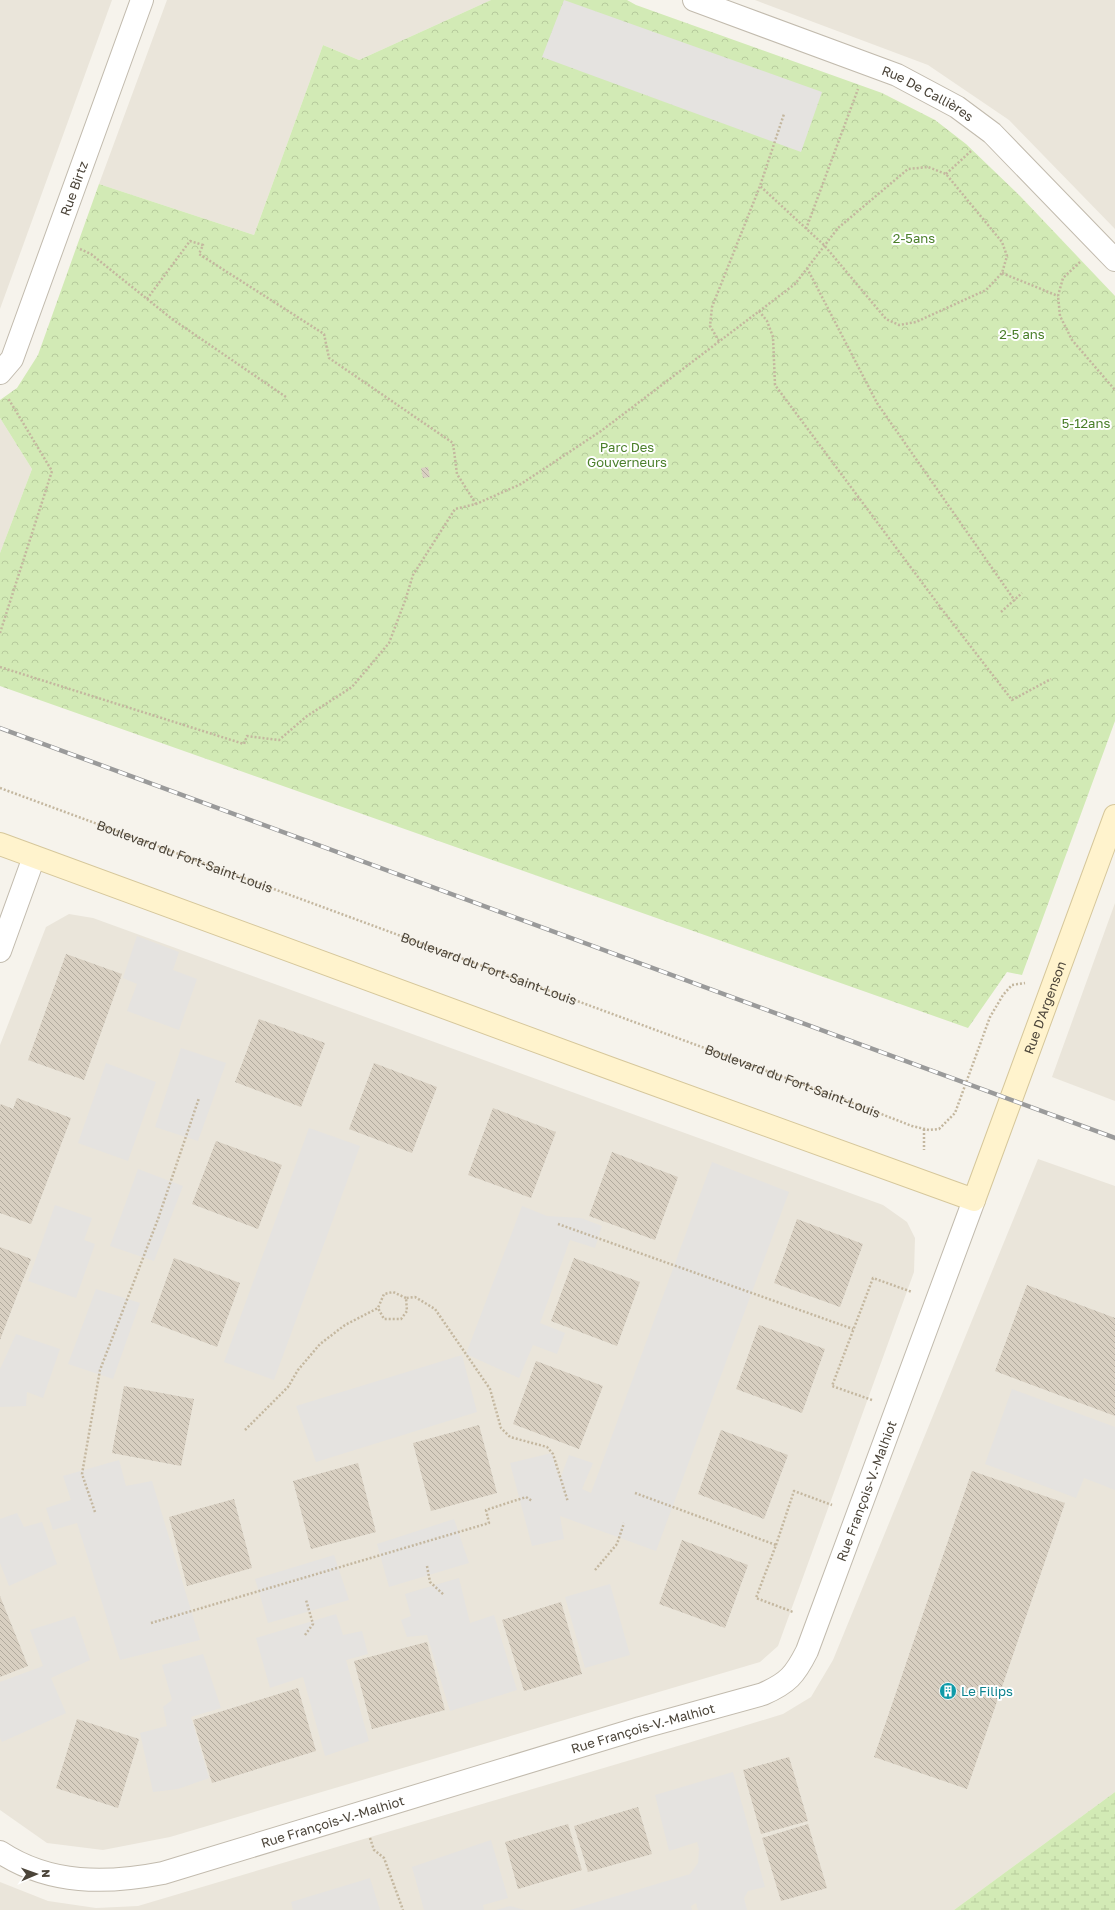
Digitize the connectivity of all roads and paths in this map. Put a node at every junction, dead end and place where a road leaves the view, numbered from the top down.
1 (142, 0) edge
2 (694, 0) edge
3 (860, 82) dead end
4 (784, 114) dead end
5 (975, 148) dead end
6 (946, 174) junction
7 (760, 186) junction
8 (806, 229) junction
9 (824, 246) junction
10 (79, 249) dead end
11 (1084, 258) dead end
12 (1115, 260) edge
13 (807, 268) junction
14 (1002, 274) junction
15 (1058, 296) junction
16 (147, 299) junction
17 (759, 311) junction
18 (719, 341) junction
19 (0, 373) edge
20 (1115, 390) edge
21 (5, 394) dead end
22 (286, 397) dead end
23 (859, 497) junction
24 (854, 500) dead end
25 (476, 504) junction
26 (1022, 593) dead end
27 (1015, 600) junction
28 (941, 608) junction
29 (938, 610) dead end
30 (1001, 612) dead end
31 (0, 633) edge
32 (0, 667) edge
33 (1051, 679) dead end
34 (0, 788) edge
35 (1115, 816) edge
36 (0, 844) edge
37 (34, 857) junction
38 (0, 951) edge
39 (1022, 984) dead end
40 (199, 1098) dead end
41 (924, 1129) junction
42 (924, 1150) dead end
43 (974, 1200) junction
44 (558, 1224) dead end
45 (406, 1298) junction
46 (937, 1301) junction
47 (378, 1308) junction
48 (853, 1329) junction
49 (897, 1409) junction
50 (245, 1430) dead end
51 (635, 1494) dead end
52 (532, 1501) dead end
53 (568, 1502) dead end
54 (95, 1512) dead end
55 (857, 1515) junction
56 (624, 1523) dead end
57 (776, 1545) junction
58 (427, 1566) dead end
59 (595, 1570) dead end
60 (444, 1594) dead end
61 (306, 1600) dead end
62 (818, 1621) junction
63 (151, 1623) dead end
64 (305, 1635) dead end
65 (360, 1813) junction
66 (0, 1852) edge
67 (403, 1910) edge

1 - 19 street, Rue Birtz
2 - 12 street, Rue De Callières
3 - 8 path
4 - 7 path
5 - 6 path
6 - 9 path
6 - 14 path
7 - 8 path
7 - 18 path
8 - 9 path
9 - 13 path
9 - 14 path
10 - 16 path
11 - 15 path
13 - 17 path
13 - 27 path
14 - 15 path
15 - 20 path
16 - 22 path
16 - 25 path
17 - 18 path
17 - 23 path
18 - 25 path
21 - 31 path
23 - 24 path
23 - 28 path
25 - 32 path
26 - 27 path
27 - 30 path
28 - 29 path
28 - 33 path
34 - 41 path, Boulevard du Fort-Saint-Louis
35 - 43 street, Rue D'Argenson
36 - 37 street
37 - 38 street
37 - 43 street
39 - 41 path, Boulevard du Fort-Saint-Louis
40 - 54 path
41 - 42 path
43 - 46 street, Rue François-V.-Malhiot
44 - 48 path
45 - 47 path
45 - 47 path
45 - 53 path
46 - 48 path
46 - 49 street, Rue François-V.-Malhiot
47 - 50 path
48 - 49 path
49 - 55 street, Rue François-V.-Malhiot
51 - 57 path
52 - 63 path
55 - 57 path
55 - 62 street, Rue François-V.-Malhiot
56 - 59 path
57 - 62 path
58 - 60 path
61 - 64 path
62 - 65 street, Rue François-V.-Malhiot
65 - 66 street, Rue François-V.-Malhiot
65 - 67 path

